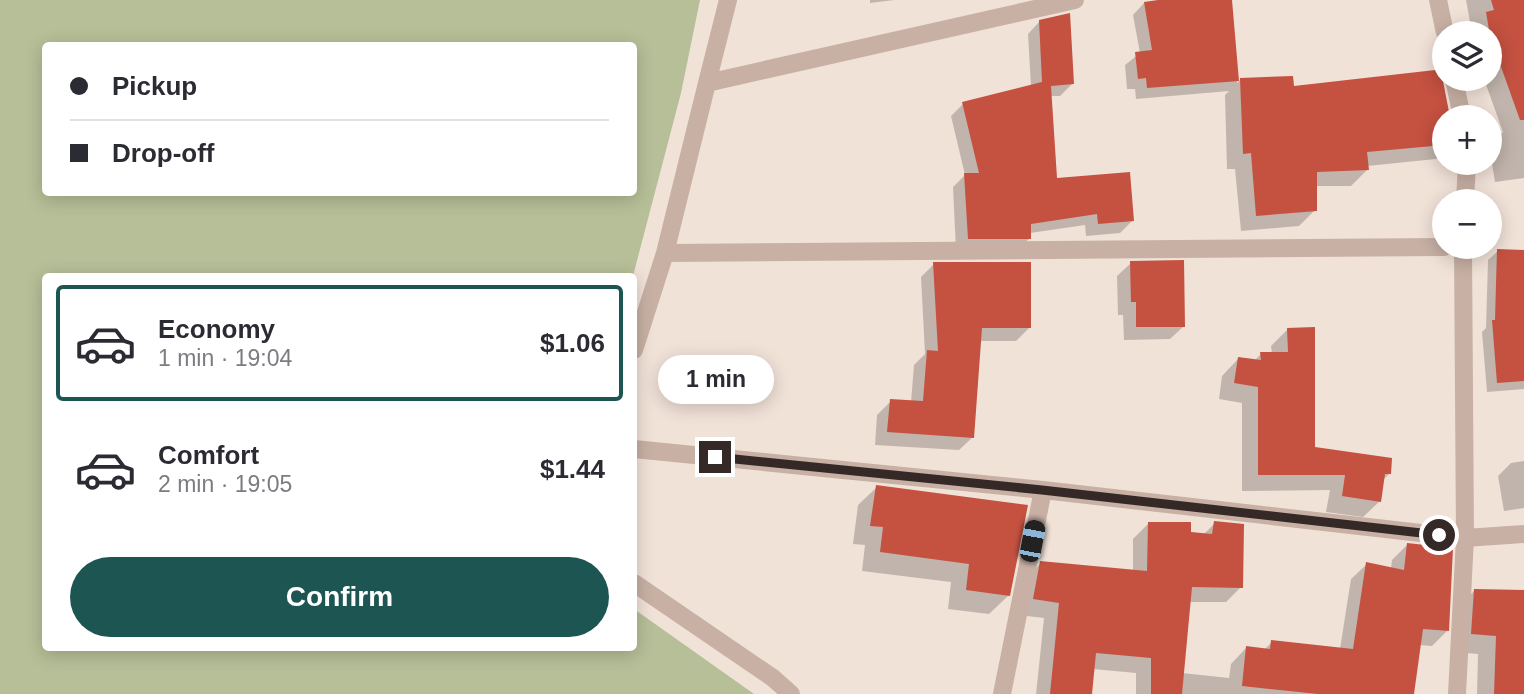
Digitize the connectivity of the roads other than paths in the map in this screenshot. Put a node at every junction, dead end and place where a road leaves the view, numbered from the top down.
1 (729, 0) edge
2 (1075, 0) edge
3 (1438, 0) edge
4 (1442, 21) edge
5 (707, 83) junction
6 (1432, 247) edge
7 (665, 253) junction
8 (1463, 259) edge
9 (637, 341) edge
10 (637, 449) edge
11 (1042, 490) junction
12 (1524, 534) edge
13 (1465, 538) junction
14 (637, 585) edge
15 (791, 694) edge
16 (1002, 694) edge
17 (1457, 694) edge

1 - 5 street
2 - 5 street
3 - 4 street
5 - 7 street
6 - 7 street
7 - 9 street
8 - 13 street
10 - 11 street
11 - 13 street
11 - 16 street
12 - 13 street
13 - 17 street
14 - 15 street

